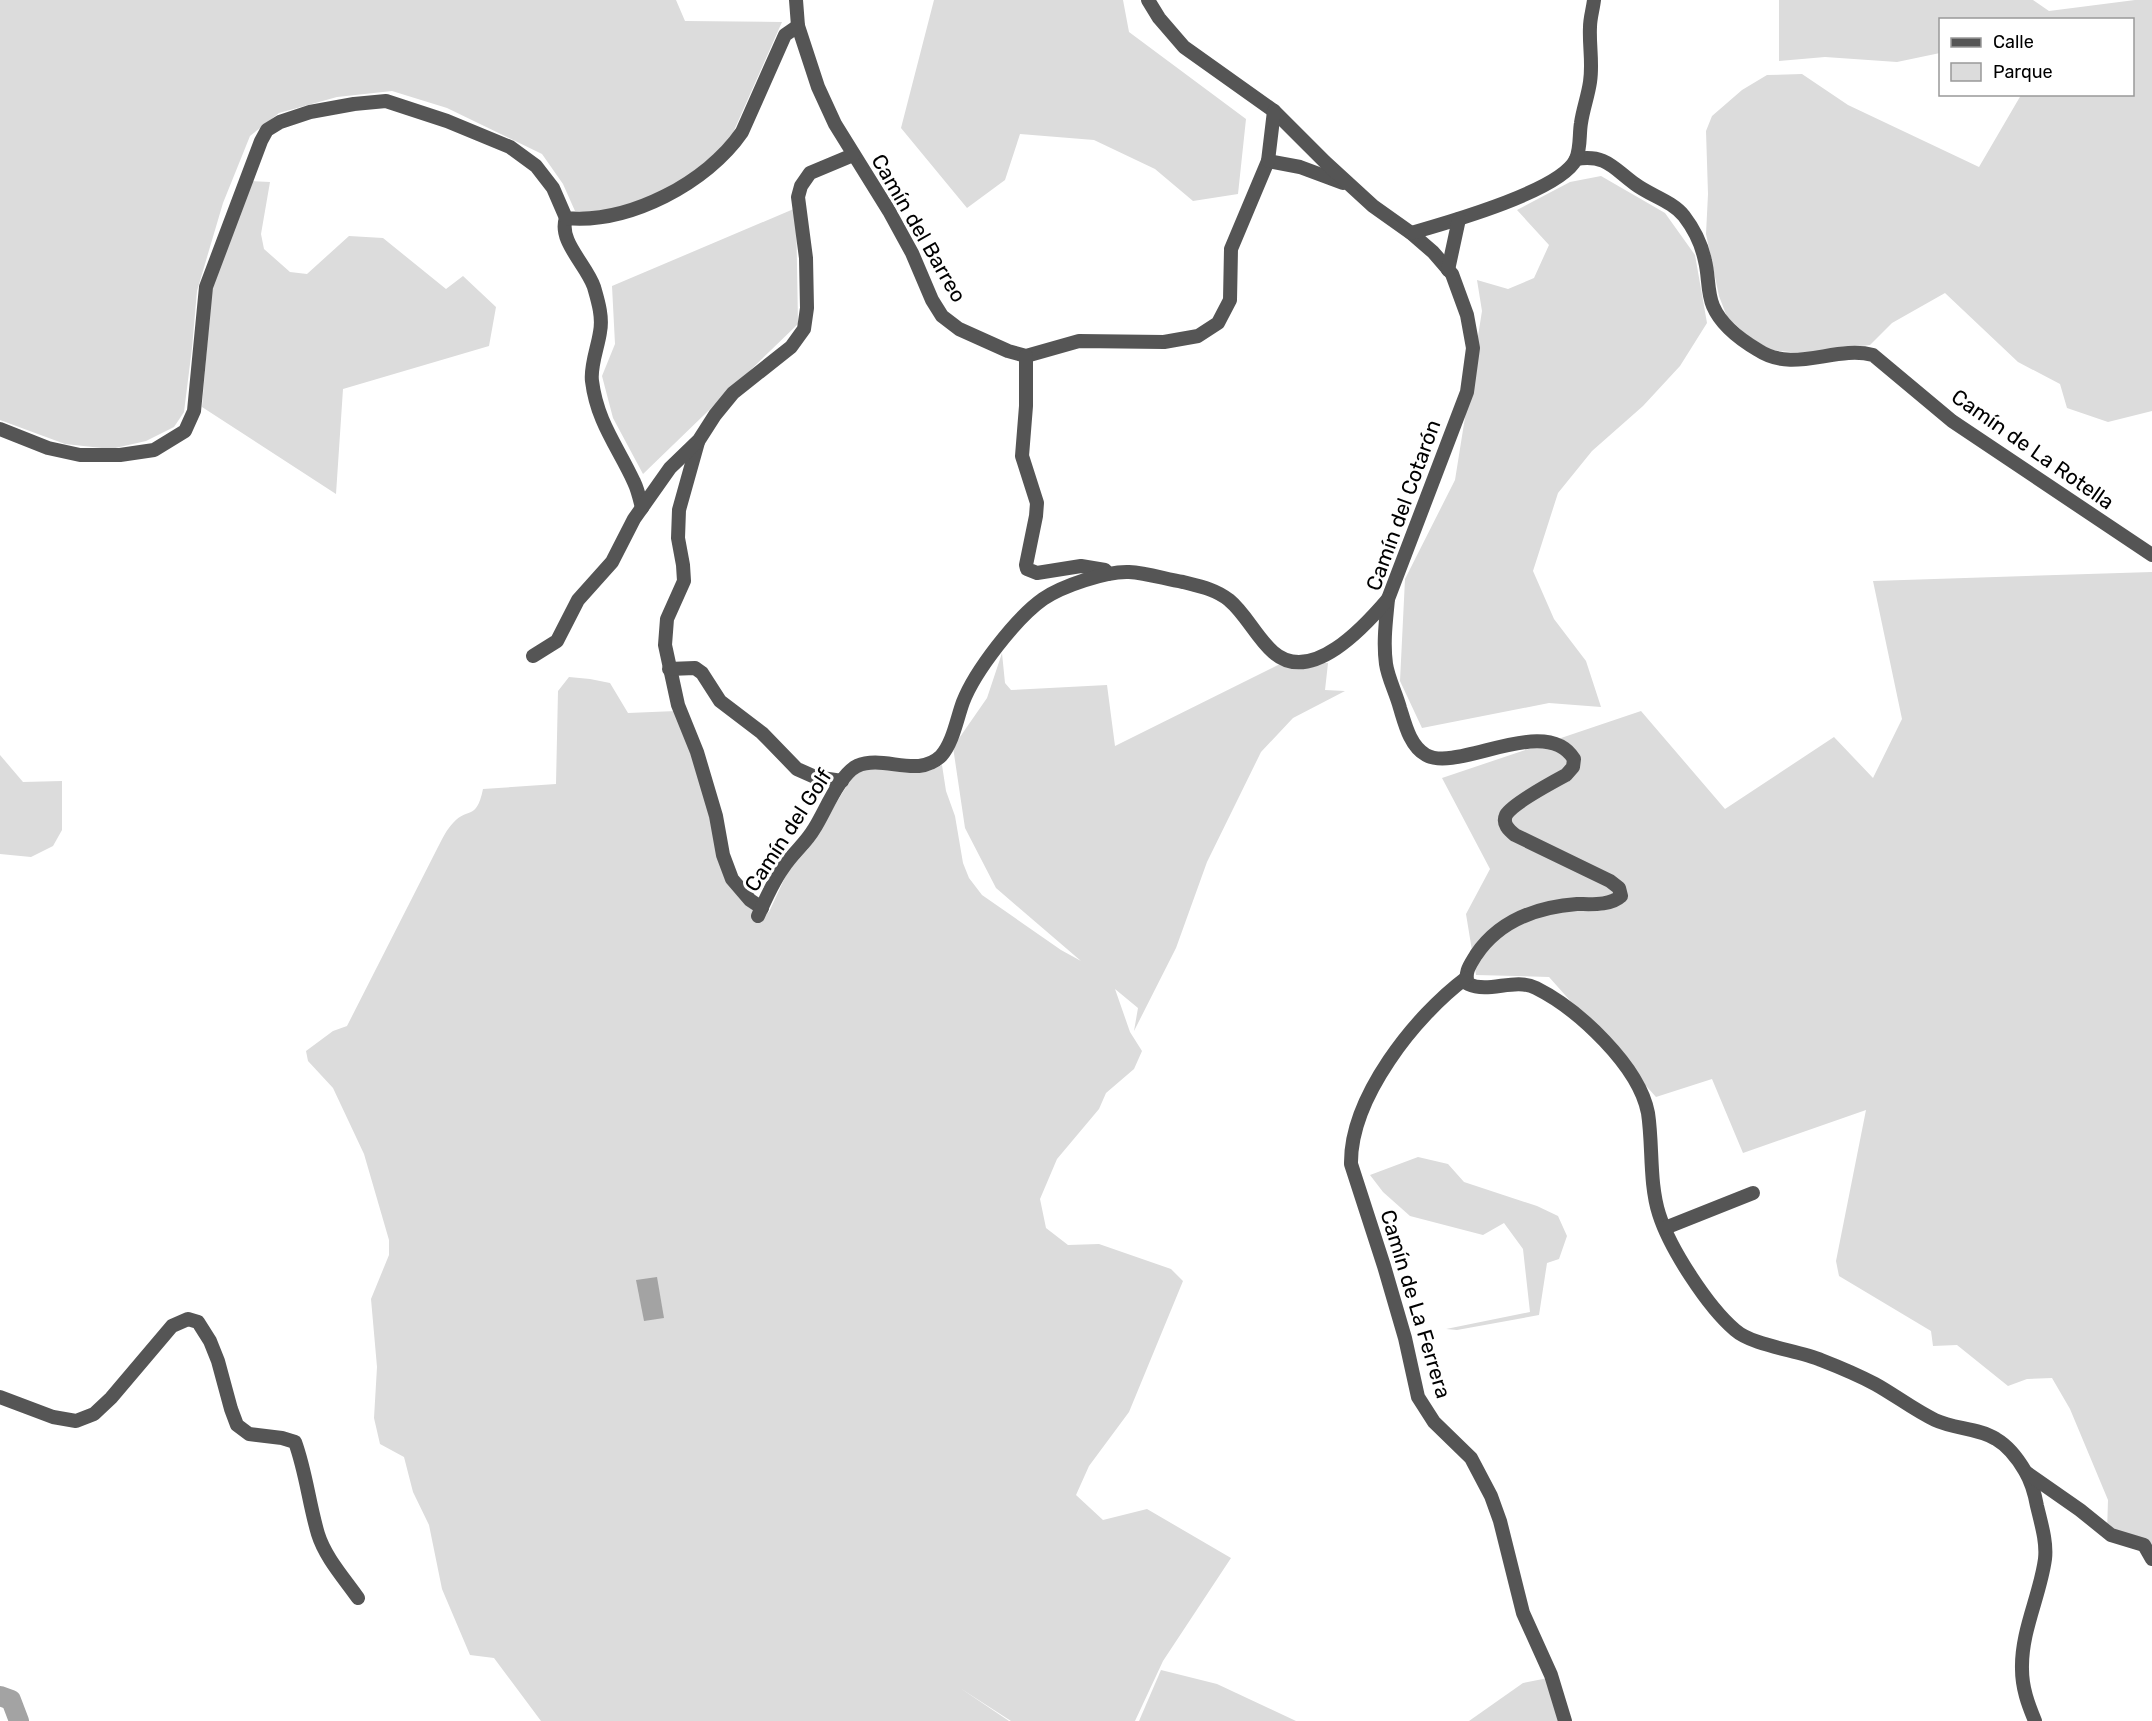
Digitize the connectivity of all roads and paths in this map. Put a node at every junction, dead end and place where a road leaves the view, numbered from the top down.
1 (796, 0) edge
2 (1148, 0) edge
3 (1594, 0) edge
4 (798, 26) junction
5 (1274, 111) junction
6 (853, 155) junction
7 (1575, 159) junction
8 (1268, 161) junction
9 (1352, 186) junction
10 (566, 218) junction
11 (1459, 219) junction
12 (1411, 233) junction
13 (1448, 270) junction
14 (1026, 357) junction
15 (0, 429) edge
16 (699, 440) junction
17 (642, 508) junction
18 (2152, 555) edge
19 (1108, 574) junction
20 (1388, 599) junction
21 (533, 656) dead end
22 (669, 669) junction
23 (842, 781) junction
24 (1466, 978) junction
25 (1753, 1193) dead end
26 (1665, 1228) junction
27 (0, 1397) edge
28 (2027, 1473) junction
29 (2152, 1558) edge
30 (358, 1598) dead end
31 (1565, 1721) edge
32 (2034, 1721) edge

1 - 4 street, Camín del Barreo
2 - 5 street, Camín del Cotarón
3 - 7 street
4 - 6 street, Camín del Barreo
4 - 10 street
5 - 8 street
5 - 9 street, Camín del Cotarón
6 - 14 street, Camín del Barreo
6 - 16 street
7 - 11 street
7 - 18 street, Camín de La Rotella
8 - 9 street
8 - 14 street
9 - 12 street, Camín del Cotarón
10 - 15 street
10 - 17 street
11 - 12 street
11 - 13 street
12 - 13 street, Camín del Cotarón
13 - 20 street, Camín del Cotarón
14 - 19 street
16 - 17 street
16 - 22 street
17 - 21 street
19 - 20 street, Camín del Golf
19 - 23 street, Camín del Golf
20 - 24 street, Camín del Cotarón
22 - 23 street
22 - 23 street, Camín del Golf
24 - 26 street
24 - 31 street, Camín de La Ferrera
25 - 26 street
26 - 28 street
27 - 30 street
28 - 29 street
28 - 32 street

